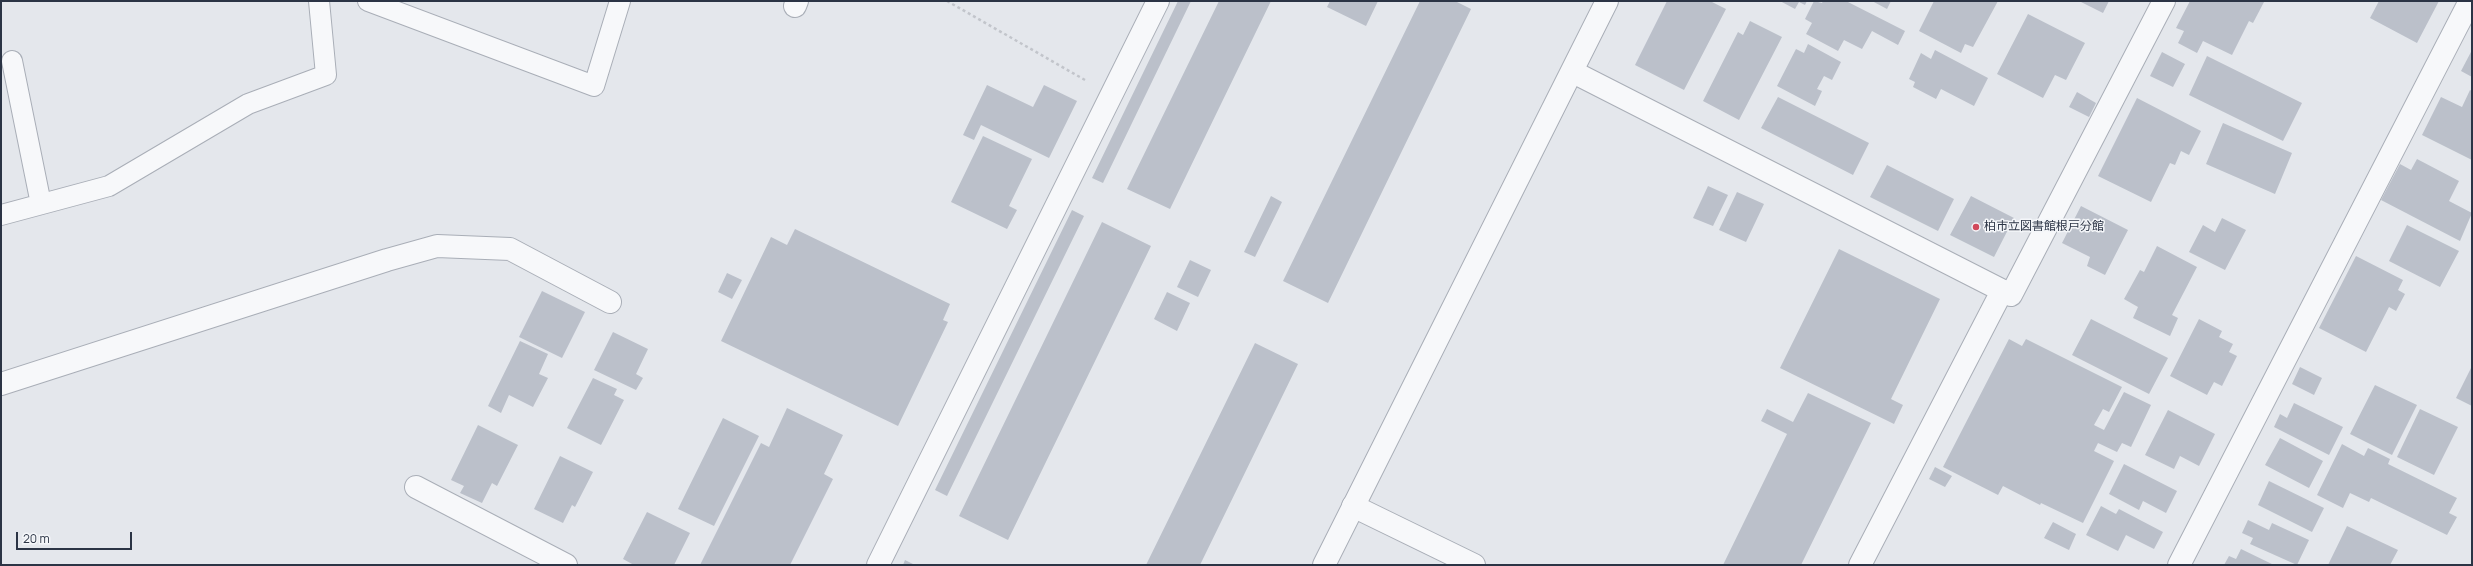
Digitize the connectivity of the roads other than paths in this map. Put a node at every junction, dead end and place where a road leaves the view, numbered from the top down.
1 (319, 1) edge
2 (368, 1) edge
3 (620, 1) edge
4 (1158, 1) edge
5 (1607, 1) edge
6 (2164, 1) edge
7 (2470, 1) edge
8 (12, 61) dead end
9 (1573, 72) junction
10 (41, 204) junction
11 (1, 215) edge
12 (2002, 291) junction
13 (610, 302) dead end
14 (1, 384) edge
15 (416, 486) dead end
16 (1353, 506) junction
17 (566, 565) edge
18 (878, 565) edge
19 (1324, 565) edge
20 (1474, 565) edge
21 (1860, 565) edge
22 (2179, 565) edge

1 - 10 lane
2 - 3 lane
4 - 18 street
5 - 9 street
6 - 12 street
7 - 22 street
8 - 10 lane
9 - 12 street
9 - 16 street
10 - 11 lane
12 - 21 street
13 - 14 street
15 - 17 street
16 - 19 street
16 - 20 street

